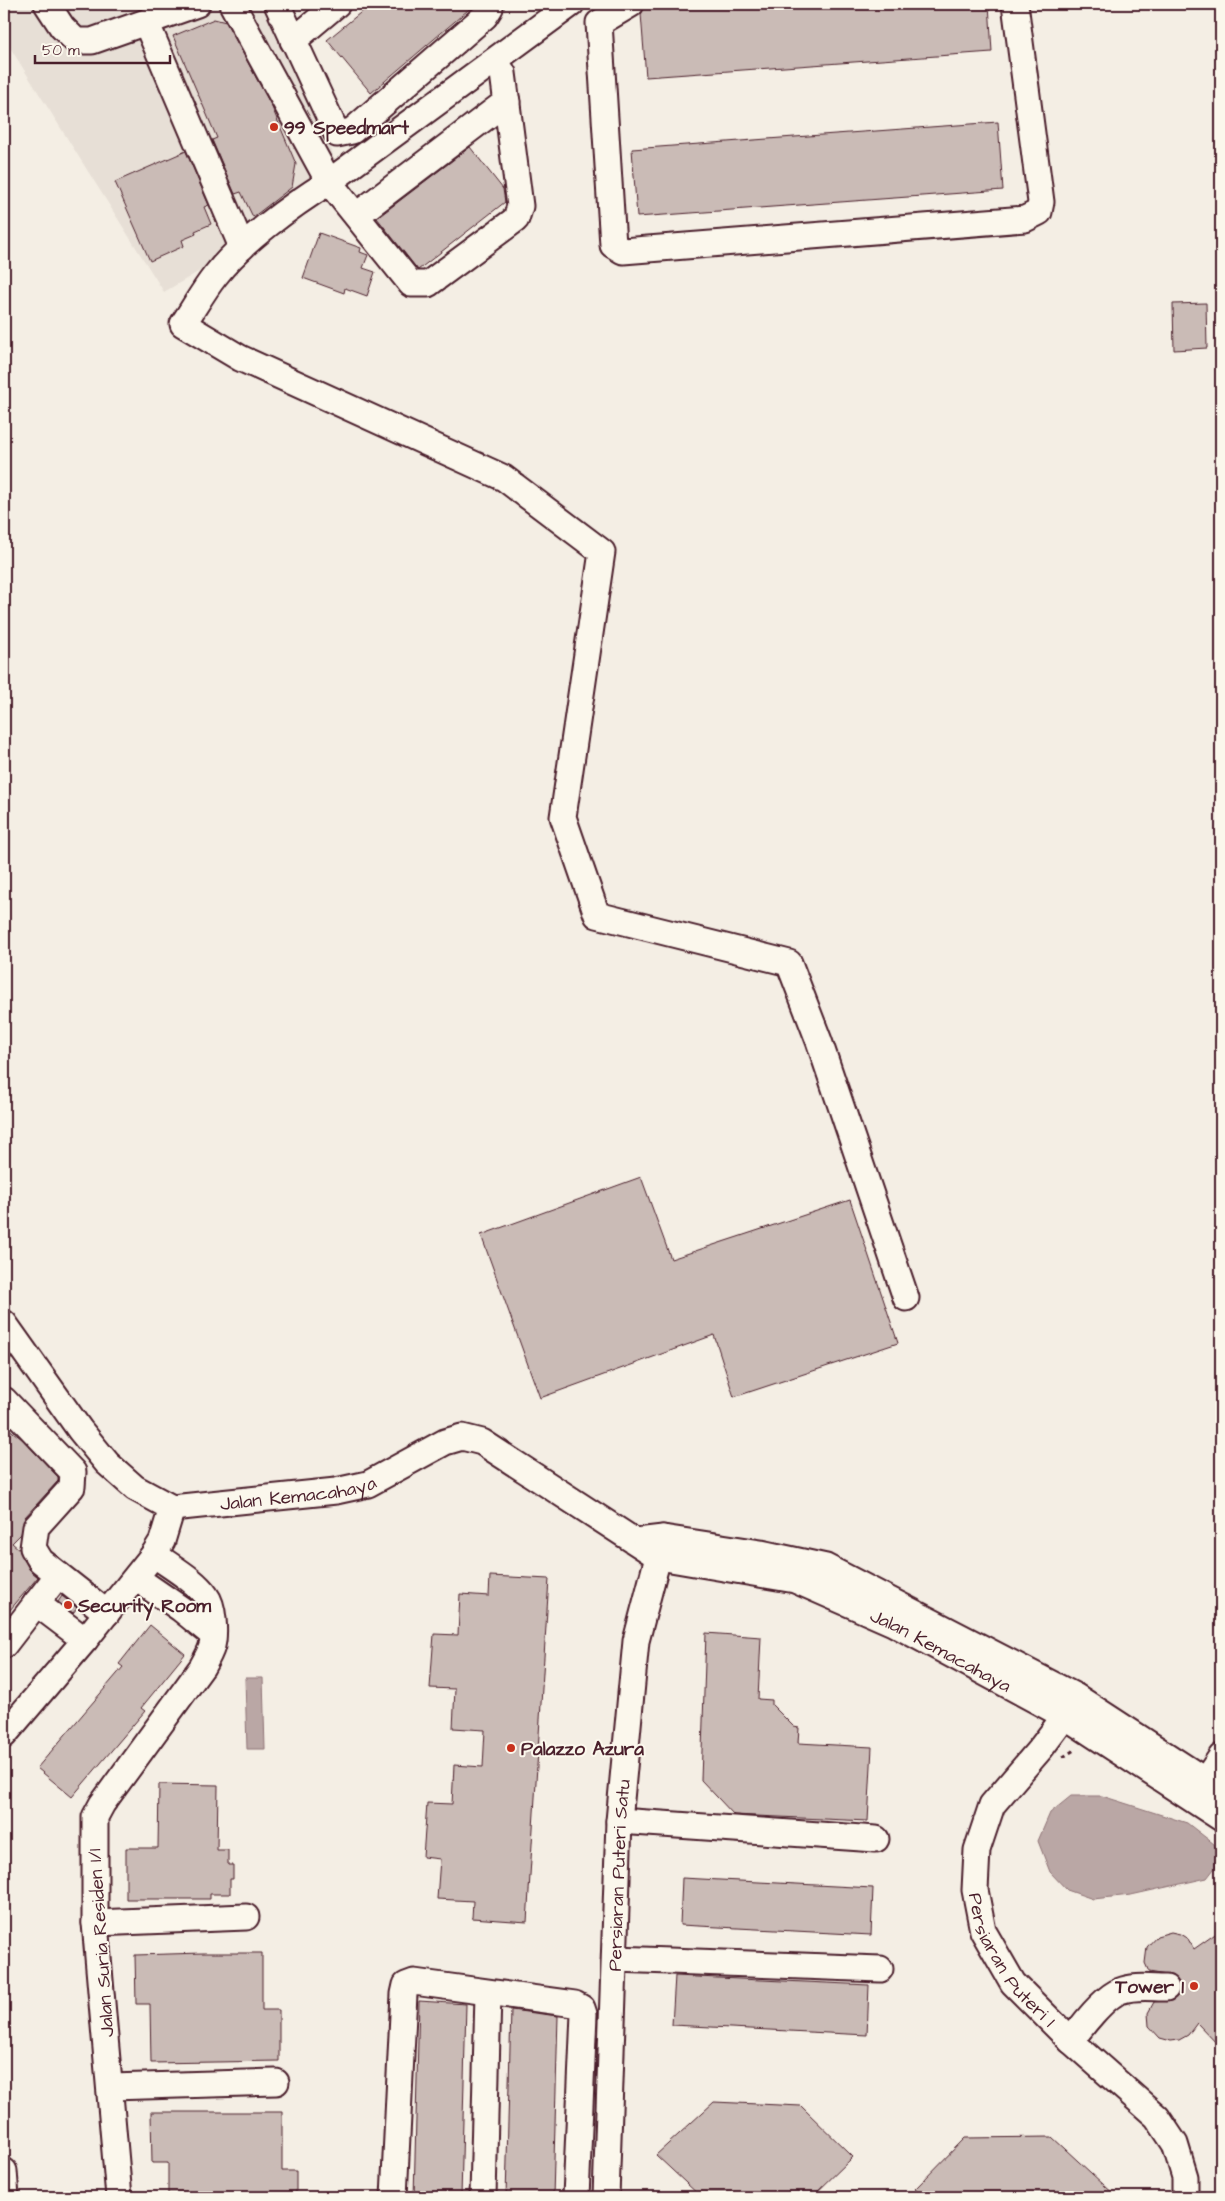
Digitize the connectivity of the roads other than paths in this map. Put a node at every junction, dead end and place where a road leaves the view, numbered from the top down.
1 (47, 4) edge
2 (198, 4) edge
3 (232, 4) edge
4 (277, 4) edge
5 (336, 4) edge
6 (489, 4) edge
7 (571, 4) edge
8 (631, 4) edge
9 (1015, 4) edge
10 (157, 14) edge
11 (293, 41) junction
12 (495, 61) junction
13 (507, 102) junction
14 (329, 182) junction
15 (356, 215) junction
16 (242, 247) junction
17 (906, 1298) dead end
18 (4, 1323) edge
19 (4, 1400) edge
20 (172, 1508) junction
21 (661, 1548) junction
22 (154, 1554) junction
23 (58, 1575) junction
24 (136, 1578) junction
25 (36, 1603) junction
26 (107, 1613) junction
27 (213, 1635) junction
28 (85, 1640) junction
29 (4, 1645) edge
30 (1070, 1706) junction
31 (4, 1735) edge
32 (1221, 1757) edge
33 (1207, 1790) edge
34 (1221, 1818) edge
35 (619, 1821) junction
36 (876, 1839) dead end
37 (246, 1918) dead end
38 (95, 1923) junction
39 (616, 1959) junction
40 (880, 1970) dead end
41 (1166, 1988) dead end
42 (488, 1993) junction
43 (1071, 2041) junction
44 (276, 2082) dead end
45 (111, 2088) junction
46 (4, 2171) edge
47 (6, 2197) edge
48 (120, 2197) edge
49 (394, 2197) edge
50 (483, 2197) edge
51 (576, 2197) edge
52 (606, 2197) edge
53 (1185, 2197) edge

1 - 10 street
2 - 10 street
3 - 14 street
4 - 11 street
5 - 11 street
6 - 11 street
7 - 12 street
8 - 9 street
10 - 16 street
12 - 13 street
12 - 14 street
13 - 15 street
13 - 15 street
14 - 15 street
14 - 16 street
16 - 17 street
18 - 20 street
19 - 23 street
20 - 21 street, Jalan Kemacahaya
20 - 22 street
21 - 30 street, Jalan Kemacahaya
21 - 35 street, Persiaran Puteri Satu
22 - 24 street
22 - 27 street, Jalan Suria Residen 1/1
23 - 25 street
23 - 26 street
24 - 26 street
24 - 27 street
25 - 28 street
25 - 29 street
26 - 28 street
27 - 38 street, Jalan Suria Residen 1/1
28 - 31 street
30 - 33 street, Jalan Kemacahaya
30 - 43 street, Persiaran Puteri 1
32 - 33 street
33 - 34 street, Jalan Kemacahaya
35 - 36 street
35 - 39 street, Persiaran Puteri Satu
37 - 38 street
38 - 45 street, Jalan Suria Residen 1/1
39 - 40 street
39 - 52 street, Persiaran Puteri Satu
41 - 43 street
42 - 49 street
42 - 50 street
42 - 51 street
43 - 53 street, Persiaran Puteri 1
44 - 45 street
45 - 48 street, Jalan Suria Residen 1/1
46 - 47 street

